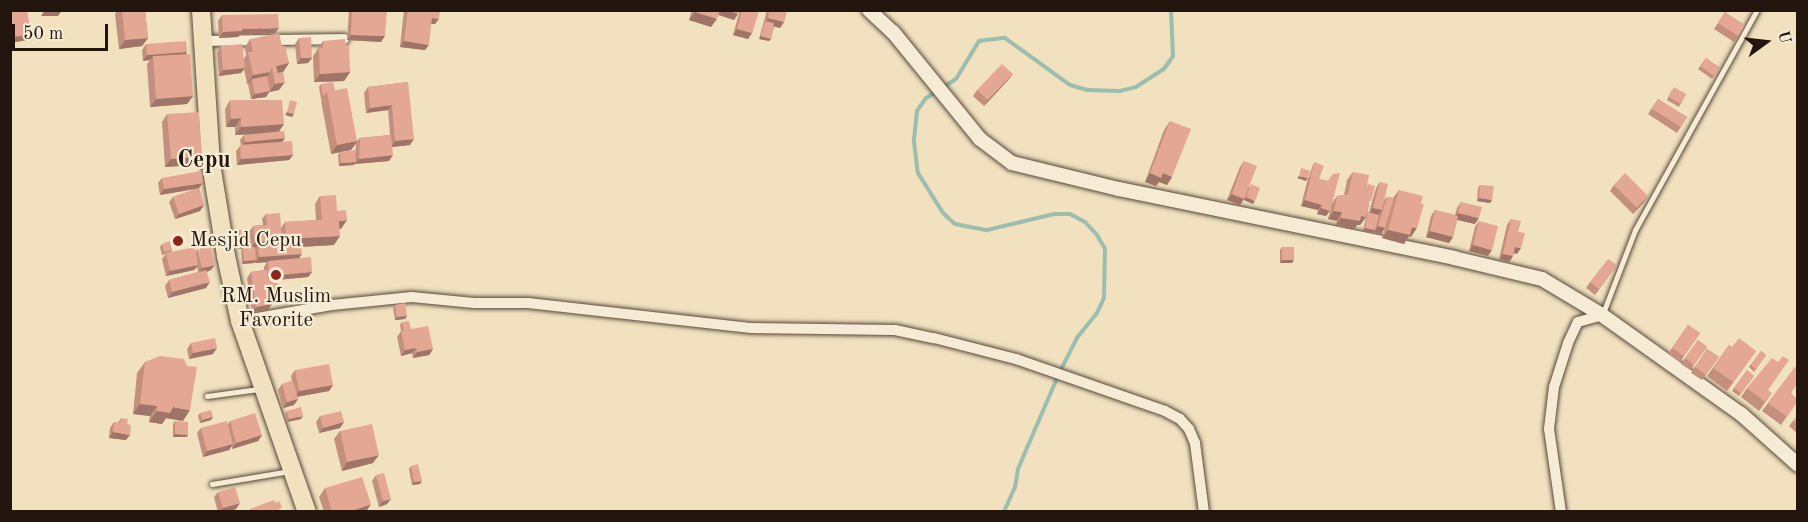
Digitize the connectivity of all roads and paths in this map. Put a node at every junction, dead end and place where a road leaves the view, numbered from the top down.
1 (201, 10) edge
2 (869, 10) edge
3 (1757, 10) edge
4 (344, 39) edge
5 (203, 41) junction
6 (1602, 315) junction
7 (240, 321) junction
8 (265, 389) junction
9 (207, 396) dead end
10 (1797, 465) edge
11 (292, 470) junction
12 (212, 484) dead end
13 (306, 512) edge
14 (1204, 512) edge
15 (1561, 512) edge

1 - 5 highway
2 - 6 street
3 - 6 lane
4 - 5 street
5 - 7 highway
6 - 10 street
6 - 15 street
7 - 8 highway
7 - 14 street
8 - 9 lane
8 - 11 highway
11 - 12 lane
11 - 13 highway

